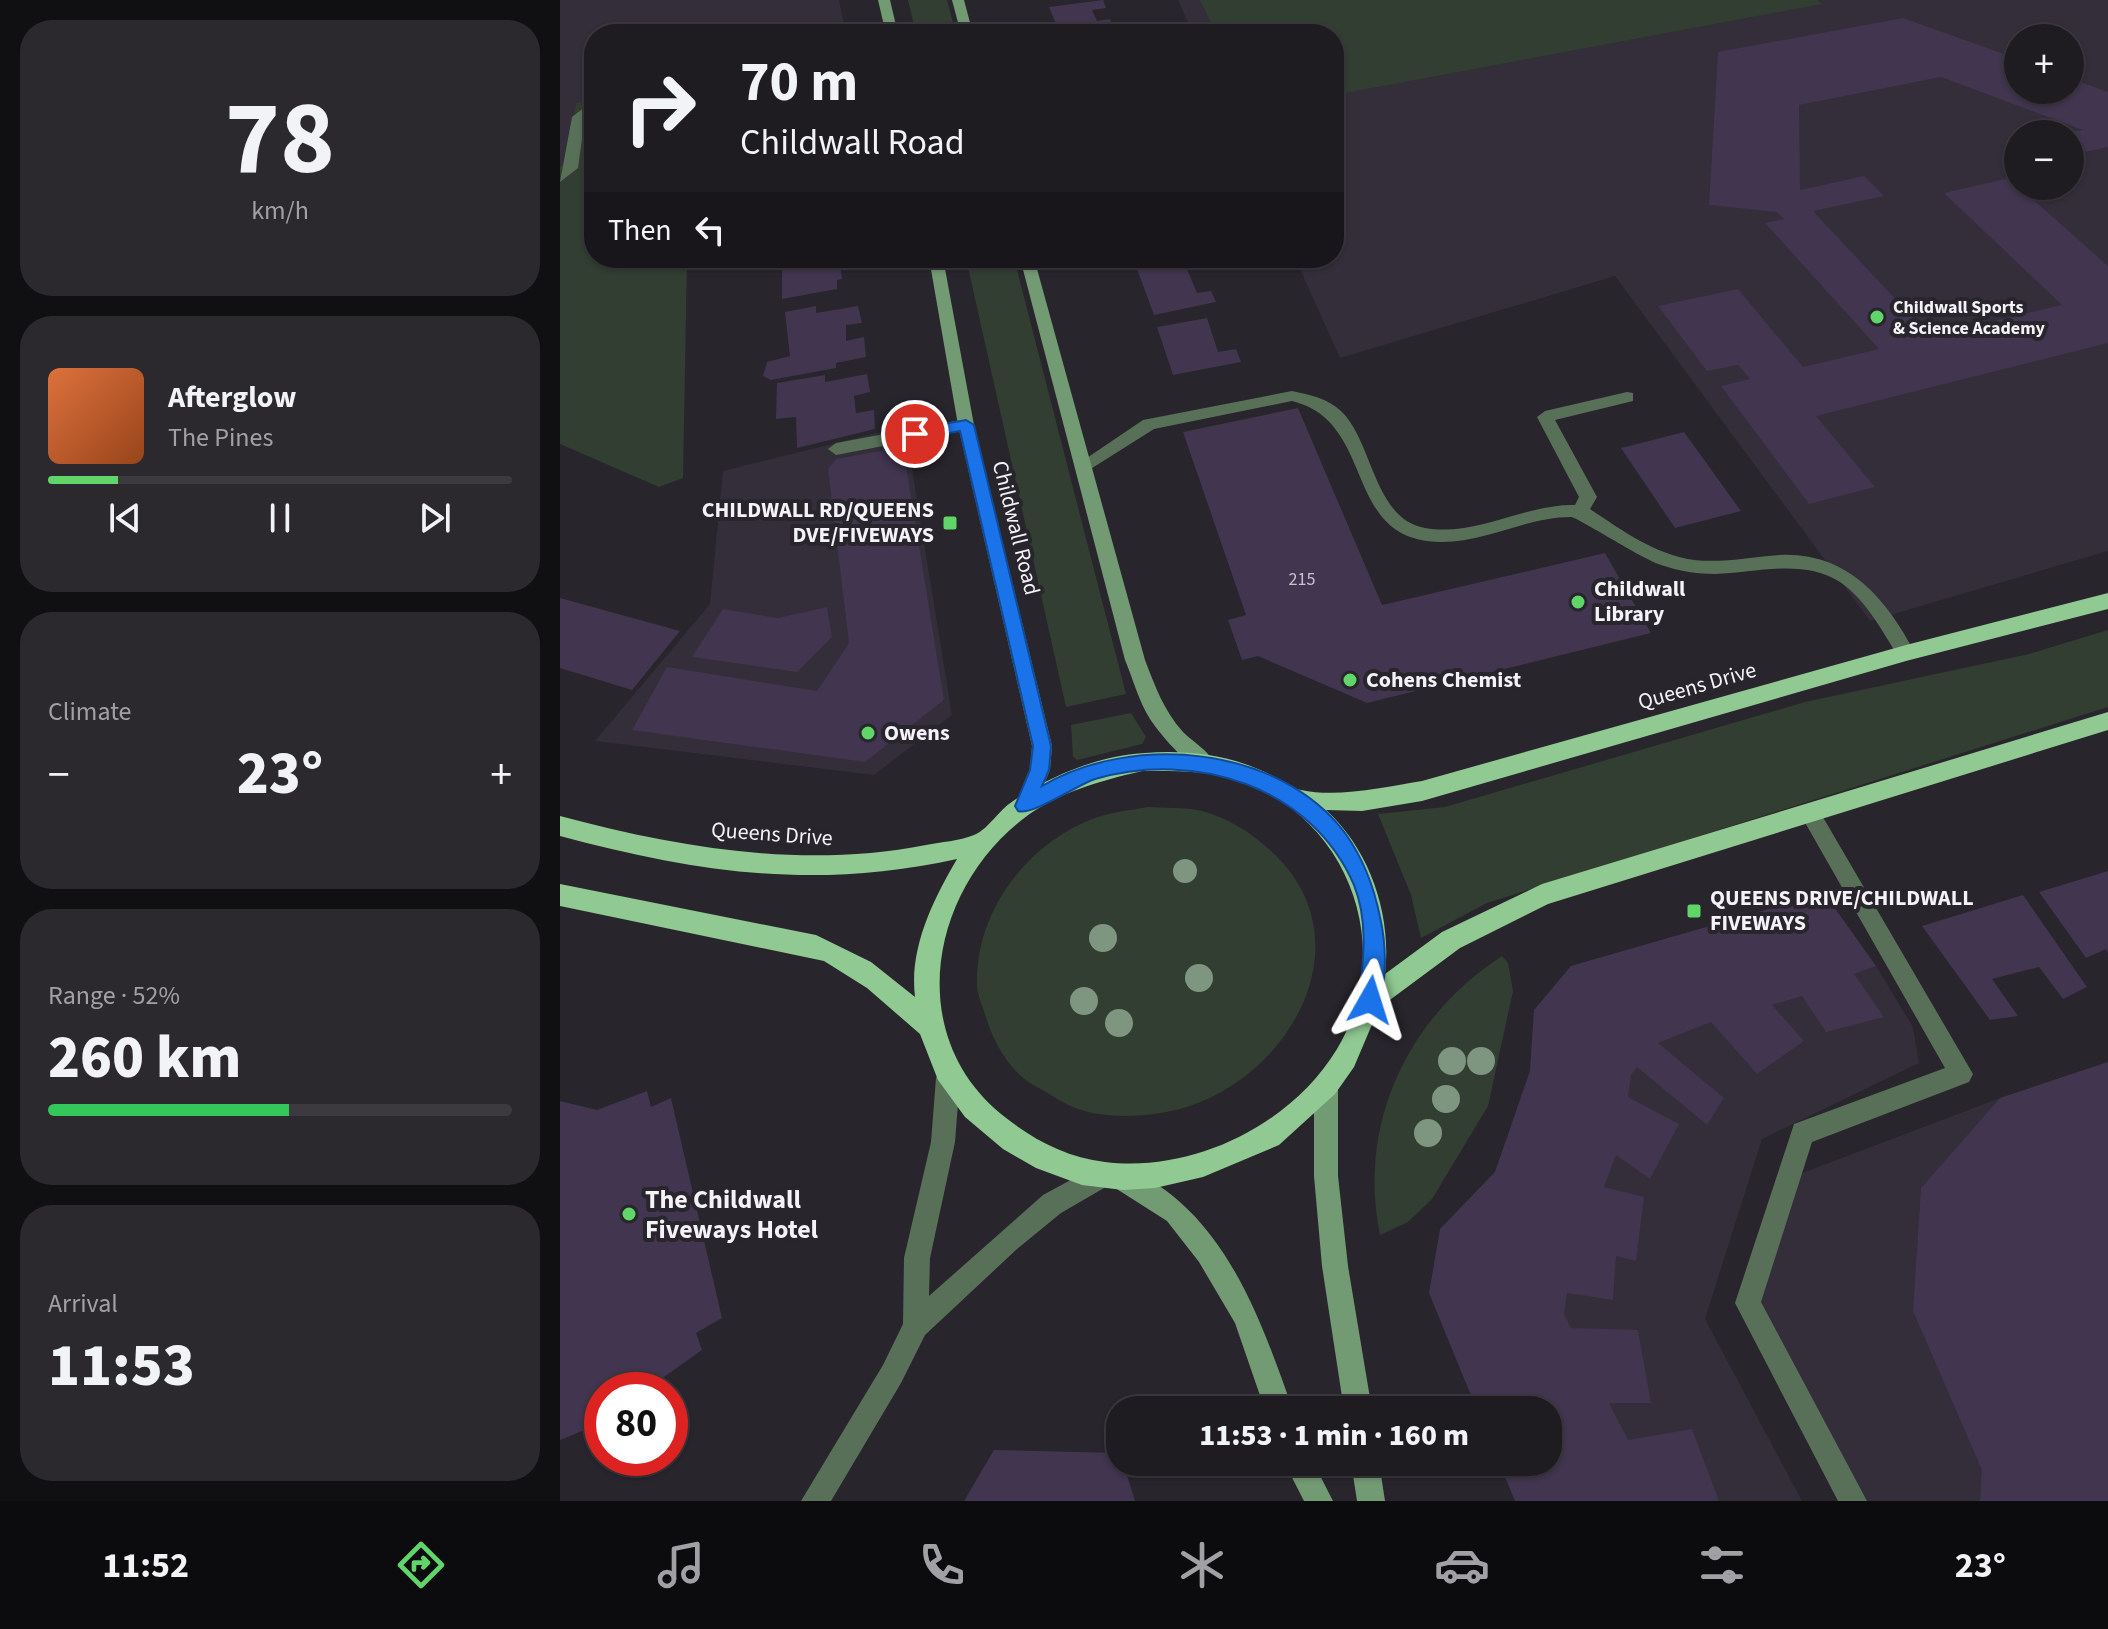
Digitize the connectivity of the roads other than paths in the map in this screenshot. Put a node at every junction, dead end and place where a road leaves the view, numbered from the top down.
1 (884, 0) edge
2 (958, 0) edge
3 (890, 24) edge
4 (964, 24) edge
5 (584, 113) edge
6 (560, 178) edge
7 (938, 268) edge
8 (1030, 268) edge
9 (1627, 397) dead end
10 (966, 425) junction
11 (836, 449) dead end
12 (1083, 466) junction
13 (1580, 512) junction
14 (2108, 601) edge
15 (1906, 653) junction
16 (2108, 721) edge
17 (1204, 763) junction
18 (1298, 800) junction
19 (1025, 806) junction
20 (1810, 813) junction
21 (560, 826) edge
22 (981, 844) junction
23 (560, 895) edge
24 (1370, 1000) junction
25 (928, 1025) junction
26 (948, 1078) junction
27 (1326, 1085) junction
28 (1111, 1176) junction
29 (916, 1326) junction
30 (1274, 1396) edge
31 (1356, 1396) edge
32 (1306, 1476) edge
33 (1367, 1476) edge
34 (815, 1501) edge
35 (1319, 1501) edge
36 (1371, 1501) edge
37 (1853, 1501) edge

1 - 3 main road
2 - 4 main road
5 - 6 street
7 - 10 main road, Childwall Road
8 - 12 main road
9 - 13 street
10 - 11 street
10 - 19 main road, Childwall Road
12 - 13 street
12 - 17 main road
13 - 15 street
14 - 15 highway, Queens Drive
15 - 18 highway, Queens Drive
16 - 20 highway
17 - 18 highway
17 - 19 highway
18 - 24 highway
19 - 22 highway
20 - 24 highway
20 - 37 street
21 - 22 highway, Queens Drive
22 - 25 highway
23 - 25 highway
24 - 27 highway
25 - 26 highway
26 - 28 highway
26 - 29 street
27 - 28 highway
27 - 31 main road
28 - 29 street
28 - 30 main road
29 - 34 street
32 - 35 main road
33 - 36 main road

